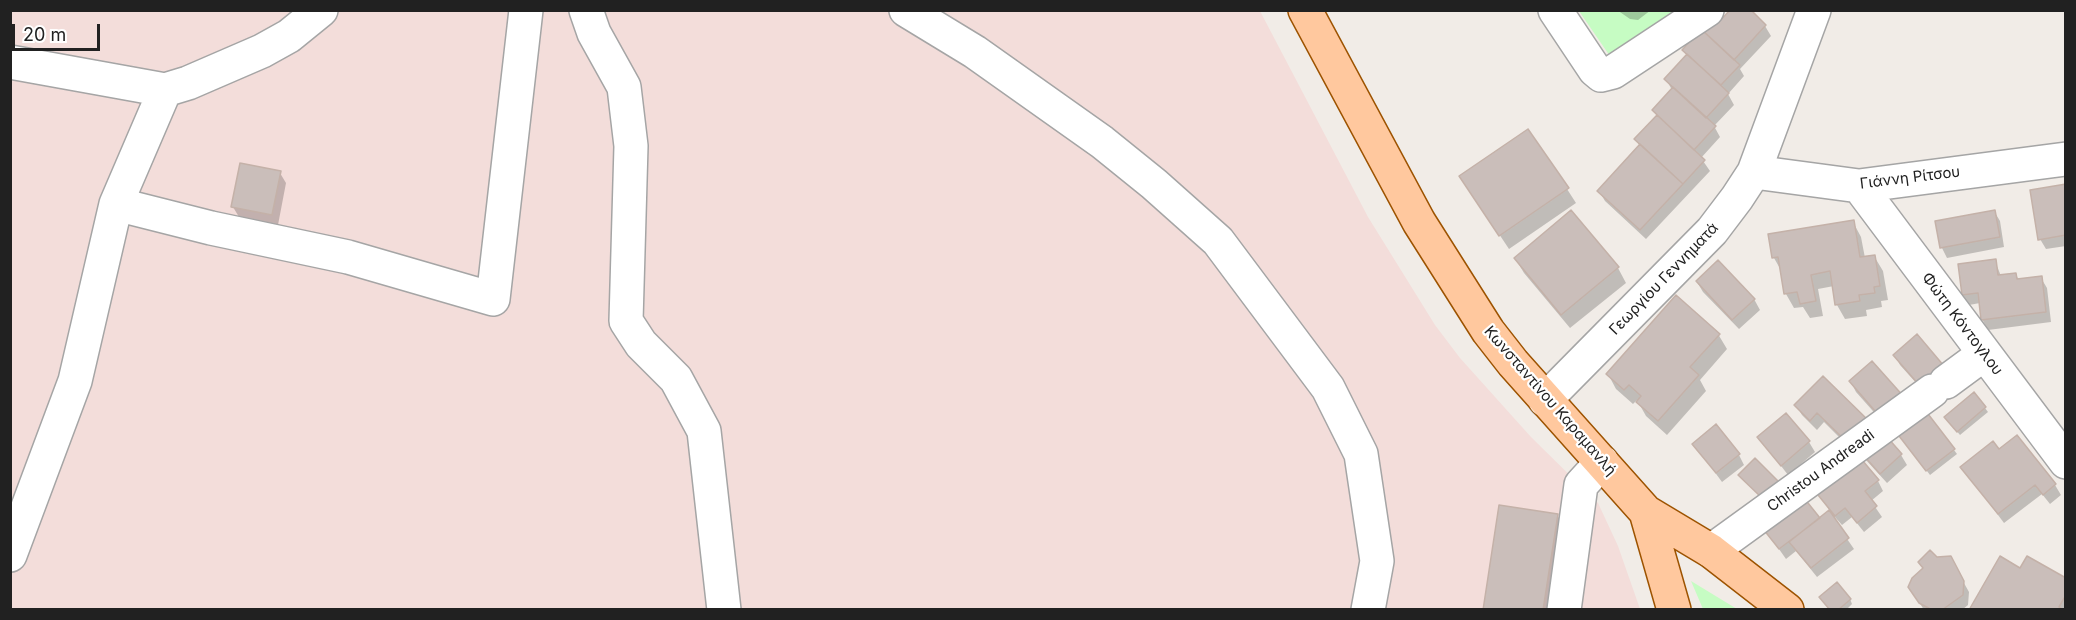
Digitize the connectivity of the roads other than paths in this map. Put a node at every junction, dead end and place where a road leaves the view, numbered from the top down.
1 (321, 10) edge
2 (526, 10) edge
3 (586, 10) edge
4 (906, 10) edge
5 (1305, 10) edge
6 (1554, 10) edge
7 (1707, 10) edge
8 (1814, 10) edge
9 (10, 62) edge
10 (165, 90) junction
11 (2066, 159) edge
12 (1754, 172) junction
13 (1859, 186) junction
14 (116, 204) junction
15 (1984, 354) junction
16 (1545, 400) junction
17 (1602, 462) junction
18 (2066, 462) edge
19 (1646, 512) junction
20 (1711, 551) junction
21 (10, 555) edge
22 (724, 609) edge
23 (1368, 609) edge
24 (1564, 609) edge
25 (1674, 609) edge
26 (1787, 609) edge

1 - 10 street
2 - 14 street
3 - 22 street
4 - 23 street
5 - 16 main road, Κωνσταντίνου Καραμανλή
6 - 7 street
8 - 12 street, Γεωργίου Γεννηματά
9 - 10 street
10 - 14 street
11 - 13 street, Γιάννη Ρίτσου
12 - 13 street, Γιάννη Ρίτσου
12 - 16 street, Γεωργίου Γεννηματά
13 - 15 street, Φώτη Κόντογλου
14 - 21 street
15 - 18 street, Φώτη Κόντογλου
15 - 20 street, Christou Andreadi
16 - 17 main road, Κωνσταντίνου Καραμανλή
17 - 19 main road, Κωνσταντίνου Καραμανλή
17 - 24 street
19 - 20 main road, Κωνσταντίνου Καραμανλή
19 - 25 main road
20 - 26 main road, Κωνσταντίνου Καραμανλή

